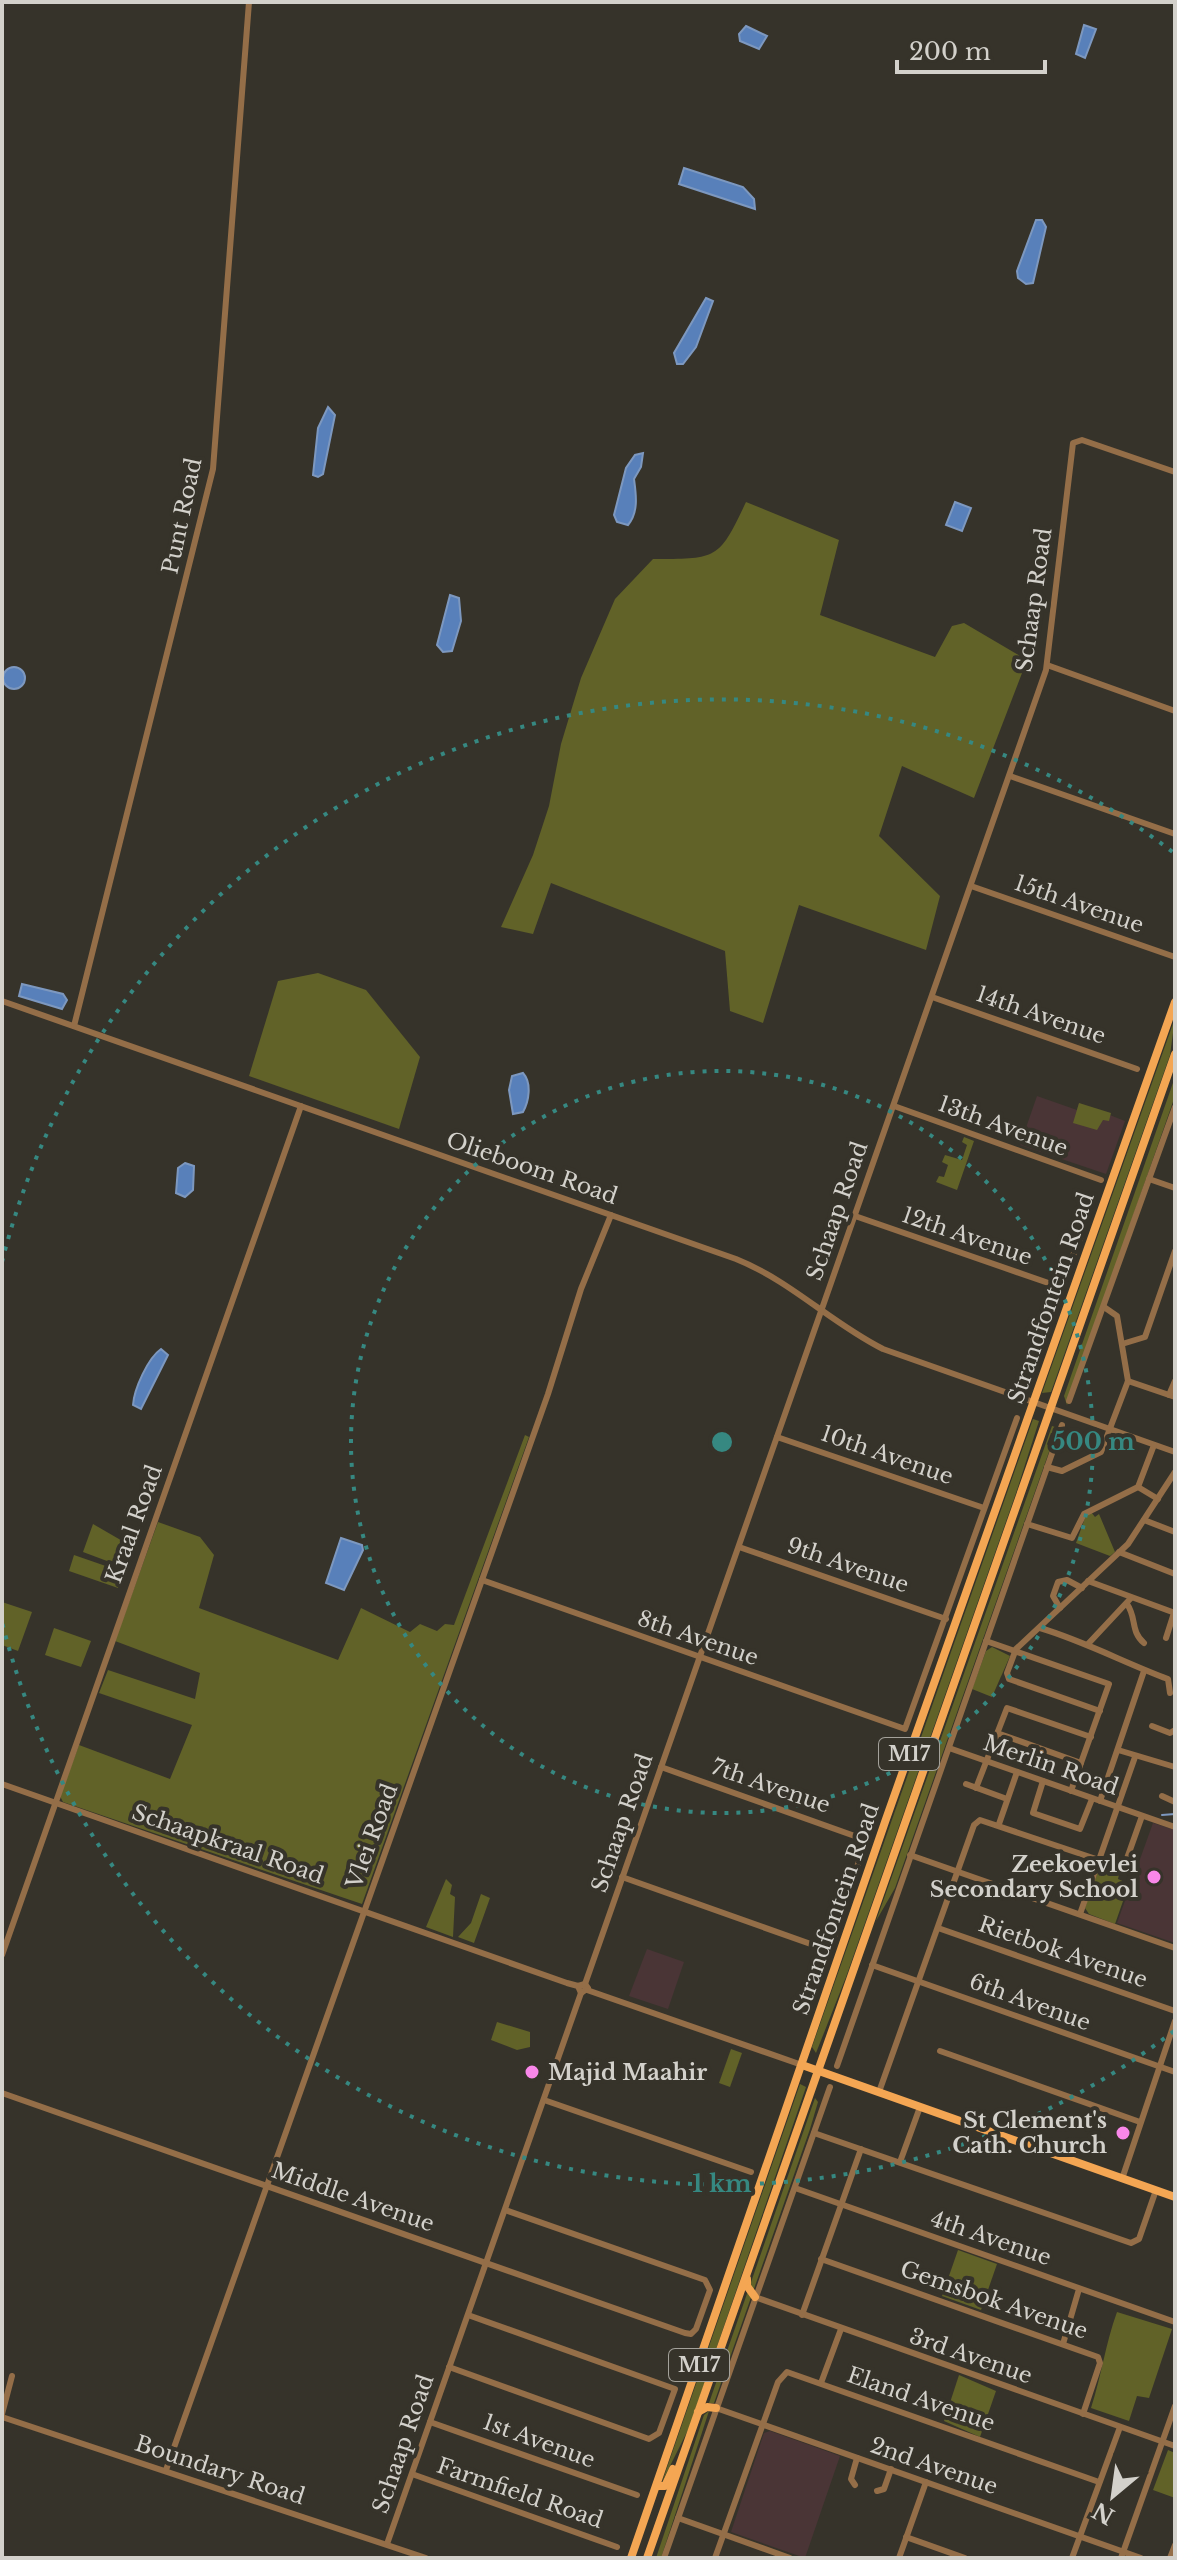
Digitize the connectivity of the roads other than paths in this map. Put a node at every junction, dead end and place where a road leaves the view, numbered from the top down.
1 (249, 2) edge
2 (1175, 472) edge
3 (1047, 665) junction
4 (1175, 711) edge
5 (1010, 776) junction
6 (1175, 834) edge
7 (971, 886) junction
8 (1175, 957) edge
9 (932, 997) junction
10 (2, 1001) edge
11 (1175, 1002) edge
12 (74, 1026) junction
13 (1175, 1054) edge
14 (1137, 1069) dead end
15 (301, 1106) junction
16 (894, 1106) junction
17 (1175, 1107) edge
18 (1165, 1135) junction
19 (1175, 1138) edge
20 (1149, 1179) junction
21 (1101, 1180) dead end
22 (1175, 1188) edge
23 (611, 1215) junction
24 (855, 1216) junction
25 (1081, 1236) dead end
26 (1175, 1251) edge
27 (1104, 1307) junction
28 (822, 1309) junction
29 (1122, 1344) junction
30 (1128, 1381) junction
31 (1175, 1381) edge
32 (1172, 1396) edge
33 (1069, 1401) dead end
34 (1034, 1402) junction
35 (1052, 1408) junction
36 (1017, 1418) dead end
37 (1062, 1425) dead end
38 (1111, 1430) junction
39 (777, 1437) junction
40 (1154, 1445) junction
41 (1175, 1452) edge
42 (1047, 1467) junction
43 (1175, 1472) edge
44 (1138, 1487) junction
45 (1164, 1488) junction
46 (1175, 1492) edge
47 (1158, 1499) junction
48 (984, 1508) junction
49 (1144, 1520) junction
50 (1027, 1524) junction
51 (1175, 1532) edge
52 (739, 1547) junction
53 (1119, 1552) junction
54 (1175, 1574) edge
55 (482, 1580) junction
56 (1088, 1581) junction
57 (1082, 1588) junction
58 (1129, 1601) junction
59 (1060, 1608) junction
60 (1175, 1613) edge
61 (946, 1619) junction
62 (1040, 1628) junction
63 (1166, 1638) dead end
64 (986, 1641) junction
65 (1144, 1643) dead end
66 (1088, 1644) junction
67 (1015, 1652) junction
68 (700, 1657) junction
69 (1144, 1671) junction
70 (1170, 1693) dead end
71 (1100, 1711) junction
72 (1152, 1726) dead end
73 (1175, 1730) edge
74 (997, 1733) junction
75 (1091, 1737) junction
76 (949, 1748) junction
77 (1118, 1750) junction
78 (1135, 1757) junction
79 (986, 1761) junction
80 (1081, 1763) junction
81 (661, 1767) junction
82 (1175, 1767) edge
83 (1017, 1772) junction
84 (1043, 1781) junction
85 (2, 1784) edge
86 (966, 1784) dead end
87 (976, 1788) junction
88 (1071, 1791) junction
89 (1162, 1796) dead end
90 (1007, 1799) junction
91 (1096, 1800) junction
92 (1175, 1802) edge
93 (56, 1803) junction
94 (1117, 1808) junction
95 (1142, 1816) junction
96 (999, 1824) junction
97 (1175, 1827) edge
98 (910, 1855) junction
99 (1099, 1860) junction
100 (958, 1872) junction
101 (622, 1877) junction
102 (364, 1911) junction
103 (1080, 1914) junction
104 (938, 1928) junction
105 (1175, 1948) edge
106 (2, 1955) edge
107 (872, 1965) junction
108 (919, 1982) junction
109 (583, 1988) junction
110 (1175, 2011) edge
111 (1175, 2021) edge
112 (940, 2051) dead end
113 (802, 2065) junction
114 (837, 2066) dead end
115 (1159, 2067) junction
116 (817, 2070) junction
117 (1175, 2072) edge
118 (830, 2087) dead end
119 (879, 2092) junction
120 (2, 2093) edge
121 (544, 2100) junction
122 (920, 2107) junction
123 (1140, 2122) junction
124 (814, 2133) junction
125 (861, 2149) junction
126 (900, 2162) junction
127 (751, 2172) dead end
128 (1122, 2179) junction
129 (267, 2186) junction
130 (795, 2188) junction
131 (1156, 2190) junction
132 (1175, 2197) edge
133 (840, 2205) junction
134 (505, 2210) junction
135 (821, 2259) junction
136 (486, 2262) junction
137 (749, 2267) junction
138 (1079, 2289) junction
139 (755, 2297) junction
140 (468, 2315) junction
141 (802, 2315) junction
142 (1175, 2322) edge
143 (841, 2329) junction
144 (1063, 2344) junction
145 (449, 2367) junction
146 (12, 2376) dead end
147 (821, 2383) junction
148 (1175, 2406) edge
149 (716, 2408) junction
150 (1083, 2414) junction
151 (2, 2416) edge
152 (696, 2416) junction
153 (430, 2422) junction
154 (762, 2425) junction
155 (1120, 2427) junction
156 (1162, 2442) junction
157 (1175, 2446) edge
158 (857, 2458) junction
159 (891, 2469) junction
160 (166, 2470) junction
161 (412, 2474) junction
162 (926, 2482) junction
163 (1099, 2482) junction
164 (855, 2485) dead end
165 (657, 2486) junction
166 (877, 2491) dead end
167 (637, 2495) dead end
168 (678, 2518) junction
169 (723, 2534) junction
170 (1079, 2536) junction
171 (906, 2537) junction
172 (387, 2544) junction
173 (1175, 2545) edge
174 (617, 2547) dead end
175 (1122, 2555) edge
176 (426, 2558) edge
177 (631, 2558) edge
178 (647, 2558) edge
179 (664, 2558) edge
180 (715, 2558) edge
181 (790, 2558) edge
182 (899, 2558) edge
183 (965, 2558) edge
184 (1072, 2558) edge
185 (1141, 2558) edge
186 (1170, 2558) edge

1 - 12 street, Punt Road
2 - 3 street, Schaap Road
3 - 4 street
3 - 5 street, Schaap Road
5 - 6 street
5 - 7 street, Schaap Road
7 - 8 street, 15th Avenue
7 - 9 street, Schaap Road
9 - 14 street, 14th Avenue
9 - 16 street, Schaap Road
10 - 12 street, Olieboom Road
11 - 34 main road, Strandfontein Road / M17
12 - 15 street, Olieboom Road
13 - 35 main road, Strandfontein Road / M17
15 - 23 street, Olieboom Road
15 - 93 street, Kraal Road
16 - 21 street, 13th Avenue
16 - 24 street, Schaap Road
17 - 18 street
18 - 19 street
18 - 20 street
20 - 22 street
20 - 27 street
23 - 28 street, Olieboom Road
23 - 55 street, Vlei Road
24 - 25 street, 12th Avenue
24 - 28 street, Schaap Road
26 - 29 street
27 - 29 street
27 - 33 street
28 - 34 street, Olieboom Road
28 - 39 street, Schaap Road
29 - 30 street
30 - 32 street
30 - 38 street
31 - 32 street
34 - 35 street, Olieboom Road
34 - 113 main road, Strandfontein Road / M17
35 - 38 street, Olieboom Road
35 - 116 main road, Strandfontein Road / M17
36 - 48 street
37 - 42 street
38 - 40 street, Olieboom Road
38 - 42 street
39 - 48 street, 10th Avenue
39 - 52 street, Schaap Road
40 - 41 street, Olieboom Road
40 - 44 street
42 - 50 street
43 - 45 street
44 - 47 street
44 - 50 street
45 - 46 street
45 - 47 street
47 - 49 street
48 - 61 street
49 - 51 street
49 - 53 street
50 - 64 street
52 - 61 street, 9th Avenue
52 - 68 street, Schaap Road
53 - 54 street
53 - 56 street
55 - 68 street, 8th Avenue
55 - 102 street, Vlei Road
56 - 57 street
56 - 58 street
57 - 59 street
57 - 59 street
58 - 60 street
58 - 65 street
58 - 66 street
59 - 62 street
60 - 63 street
61 - 68 street, 8th Avenue
62 - 66 street
62 - 67 street
64 - 67 street
64 - 76 street
66 - 69 street
67 - 71 street
67 - 71 street
68 - 81 street, Schaap Road
69 - 70 street
69 - 77 street
71 - 75 street
72 - 73 street
74 - 75 street
74 - 79 street
74 - 80 street
75 - 80 street
76 - 79 street, Merlin Road
76 - 98 street
77 - 78 street
77 - 91 street
78 - 82 street
78 - 94 street
79 - 83 street, Merlin Road
79 - 87 street
80 - 88 street
81 - 101 street, Schaap Road
81 - 101 street, 7th Avenue
83 - 84 street, Merlin Road
83 - 90 street
84 - 88 street, Merlin Road
84 - 91 street
85 - 93 street, Schaapkraal Road
86 - 87 street
87 - 90 street
88 - 91 street, Merlin Road
89 - 92 street
90 - 96 street
91 - 94 street, Merlin Road
93 - 102 street, Schaapkraal Road
93 - 106 street, Kraal Road
94 - 95 street, Merlin Road
94 - 99 street
95 - 97 street, Merlin Road
95 - 99 street
96 - 99 street
96 - 100 street
98 - 100 street
98 - 107 street
99 - 103 street
100 - 103 street
100 - 104 street
101 - 109 street, Schaap Road
102 - 109 street, Schaapkraal Road
102 - 129 street, Vlei Road
103 - 105 street
104 - 108 street
104 - 110 street, Rietbok Avenue
107 - 108 street, 6th Avenue
107 - 114 street
108 - 115 street, 6th Avenue
108 - 119 street
109 - 113 street, Schaapkraal Road
109 - 121 street, Schaap Road
111 - 115 street
112 - 123 street
113 - 116 main road
113 - 165 main road, Strandfontein Road / M17
115 - 117 street, 6th Avenue
115 - 123 street
116 - 119 main road
116 - 137 main road, Strandfontein Road / M17
118 - 124 street
119 - 122 main road
120 - 129 street, Middle Avenue
121 - 127 street
121 - 134 street, Schaap Road
122 - 126 street
122 - 128 main road
123 - 128 street
124 - 125 street
124 - 130 street
125 - 126 street
125 - 133 street
126 - 131 street
128 - 131 main road
129 - 136 street, Middle Avenue
129 - 160 street, Vlei Road
130 - 133 street, 4th Avenue
130 - 139 street
131 - 132 main road
133 - 135 street
133 - 138 street, 4th Avenue
134 - 136 street, Schaap Road
134 - 136 street, Middle Avenue
135 - 141 street
135 - 144 street, Gemsbok Avenue
136 - 140 street, Schaap Road
137 - 139 main road
137 - 152 main road, Strandfontein Road / M17
138 - 142 street, 4th Avenue
138 - 144 street
139 - 141 street, 3rd Avenue
139 - 149 street
140 - 145 street, Schaap Road
140 - 145 street
141 - 143 street, 3rd Avenue
143 - 147 street
143 - 150 street, 3rd Avenue
144 - 150 street, Gemsbok Avenue
145 - 153 street, Schaap Road
146 - 151 street
147 - 154 street, Eland Avenue
147 - 163 street, Eland Avenue
148 - 156 street
149 - 152 main road
149 - 154 street, 2nd Avenue
149 - 168 street
150 - 155 street, 3rd Avenue
151 - 160 street, Boundary Road
152 - 165 main road
152 - 178 main road, Strandfontein Road / M17
153 - 161 street, Schaap Road
153 - 167 street, 1st Avenue
154 - 158 street, 2nd Avenue
154 - 169 street
155 - 156 street, 3rd Avenue
155 - 163 street
156 - 157 street, 3rd Avenue
156 - 175 street
158 - 159 street, 2nd Avenue
158 - 164 street
159 - 162 street, 2nd Avenue
159 - 166 street
160 - 172 street, Boundary Road
161 - 172 street, Schaap Road
161 - 174 street, Farmfield Road
162 - 170 street, 2nd Avenue
162 - 171 street
163 - 170 street
165 - 177 main road, Strandfontein Road / M17
168 - 169 street
168 - 179 street
169 - 180 street
169 - 181 street
170 - 175 street, 2nd Avenue
170 - 184 street
171 - 182 street
171 - 183 street
172 - 176 street, Boundary Road
173 - 186 street
175 - 185 street, 2nd Avenue

